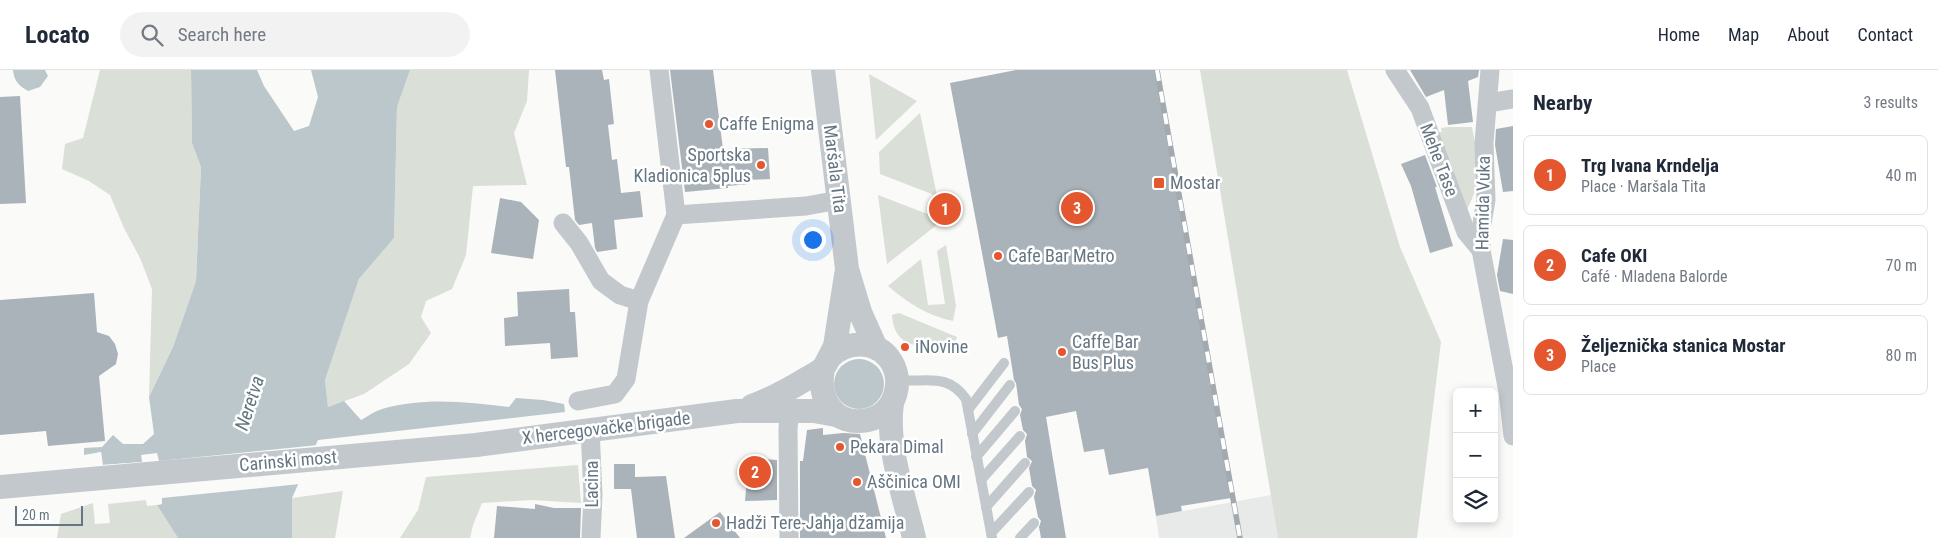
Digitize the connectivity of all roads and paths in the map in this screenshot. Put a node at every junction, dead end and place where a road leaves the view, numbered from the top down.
1 (659, 70) edge
2 (823, 70) edge
3 (1396, 70) edge
4 (1489, 87) edge
5 (1513, 99) edge
6 (839, 200) junction
7 (676, 215) junction
8 (563, 223) dead end
9 (1480, 250) junction
10 (847, 269) junction
11 (638, 301) junction
12 (876, 348) junction
13 (1004, 363) dead end
14 (826, 364) junction
15 (1010, 385) dead end
16 (895, 392) junction
17 (578, 401) dead end
18 (968, 410) junction
19 (737, 411) junction
20 (797, 411) junction
21 (1015, 411) dead end
22 (836, 414) junction
23 (860, 422) junction
24 (590, 429) junction
25 (972, 434) junction
26 (1020, 436) dead end
27 (1513, 436) edge
28 (476, 445) joint
29 (976, 457) junction
30 (1025, 463) dead end
31 (898, 473) junction
32 (981, 480) junction
33 (0, 487) edge
34 (1030, 492) dead end
35 (986, 507) junction
36 (1034, 523) dead end
37 (991, 535) edge
38 (591, 538) edge
39 (789, 538) edge
40 (914, 538) edge
41 (1020, 538) edge

1 - 7 street
2 - 6 street, Maršala Tita
3 - 9 street, Mehe Tase
4 - 5 street
4 - 9 street, Hamida Vuka
6 - 7 street
6 - 10 street, Maršala Tita
7 - 11 street
8 - 11 street
9 - 27 street, Hamida Vuka
10 - 12 street, Maršala Tita
10 - 14 street, Maršala Tita
11 - 17 street
12 - 14 street
12 - 16 street
13 - 18 lane
14 - 19 street, X hercegovačke brigade
14 - 22 street
15 - 25 lane
16 - 18 lane
16 - 23 street
16 - 31 street
18 - 25 lane
19 - 20 street, X hercegovačke brigade
19 - 24 street, X hercegovačke brigade
20 - 22 street, X hercegovačke brigade
20 - 39 street
21 - 29 lane
22 - 23 street
23 - 31 street
24 - 28 street, X hercegovačke brigade
24 - 38 street, Lacina
25 - 29 lane
26 - 32 lane
28 - 33 street, Carinski most
29 - 32 lane
30 - 35 lane
31 - 40 street
32 - 35 lane
34 - 37 lane
35 - 37 lane
36 - 41 lane

